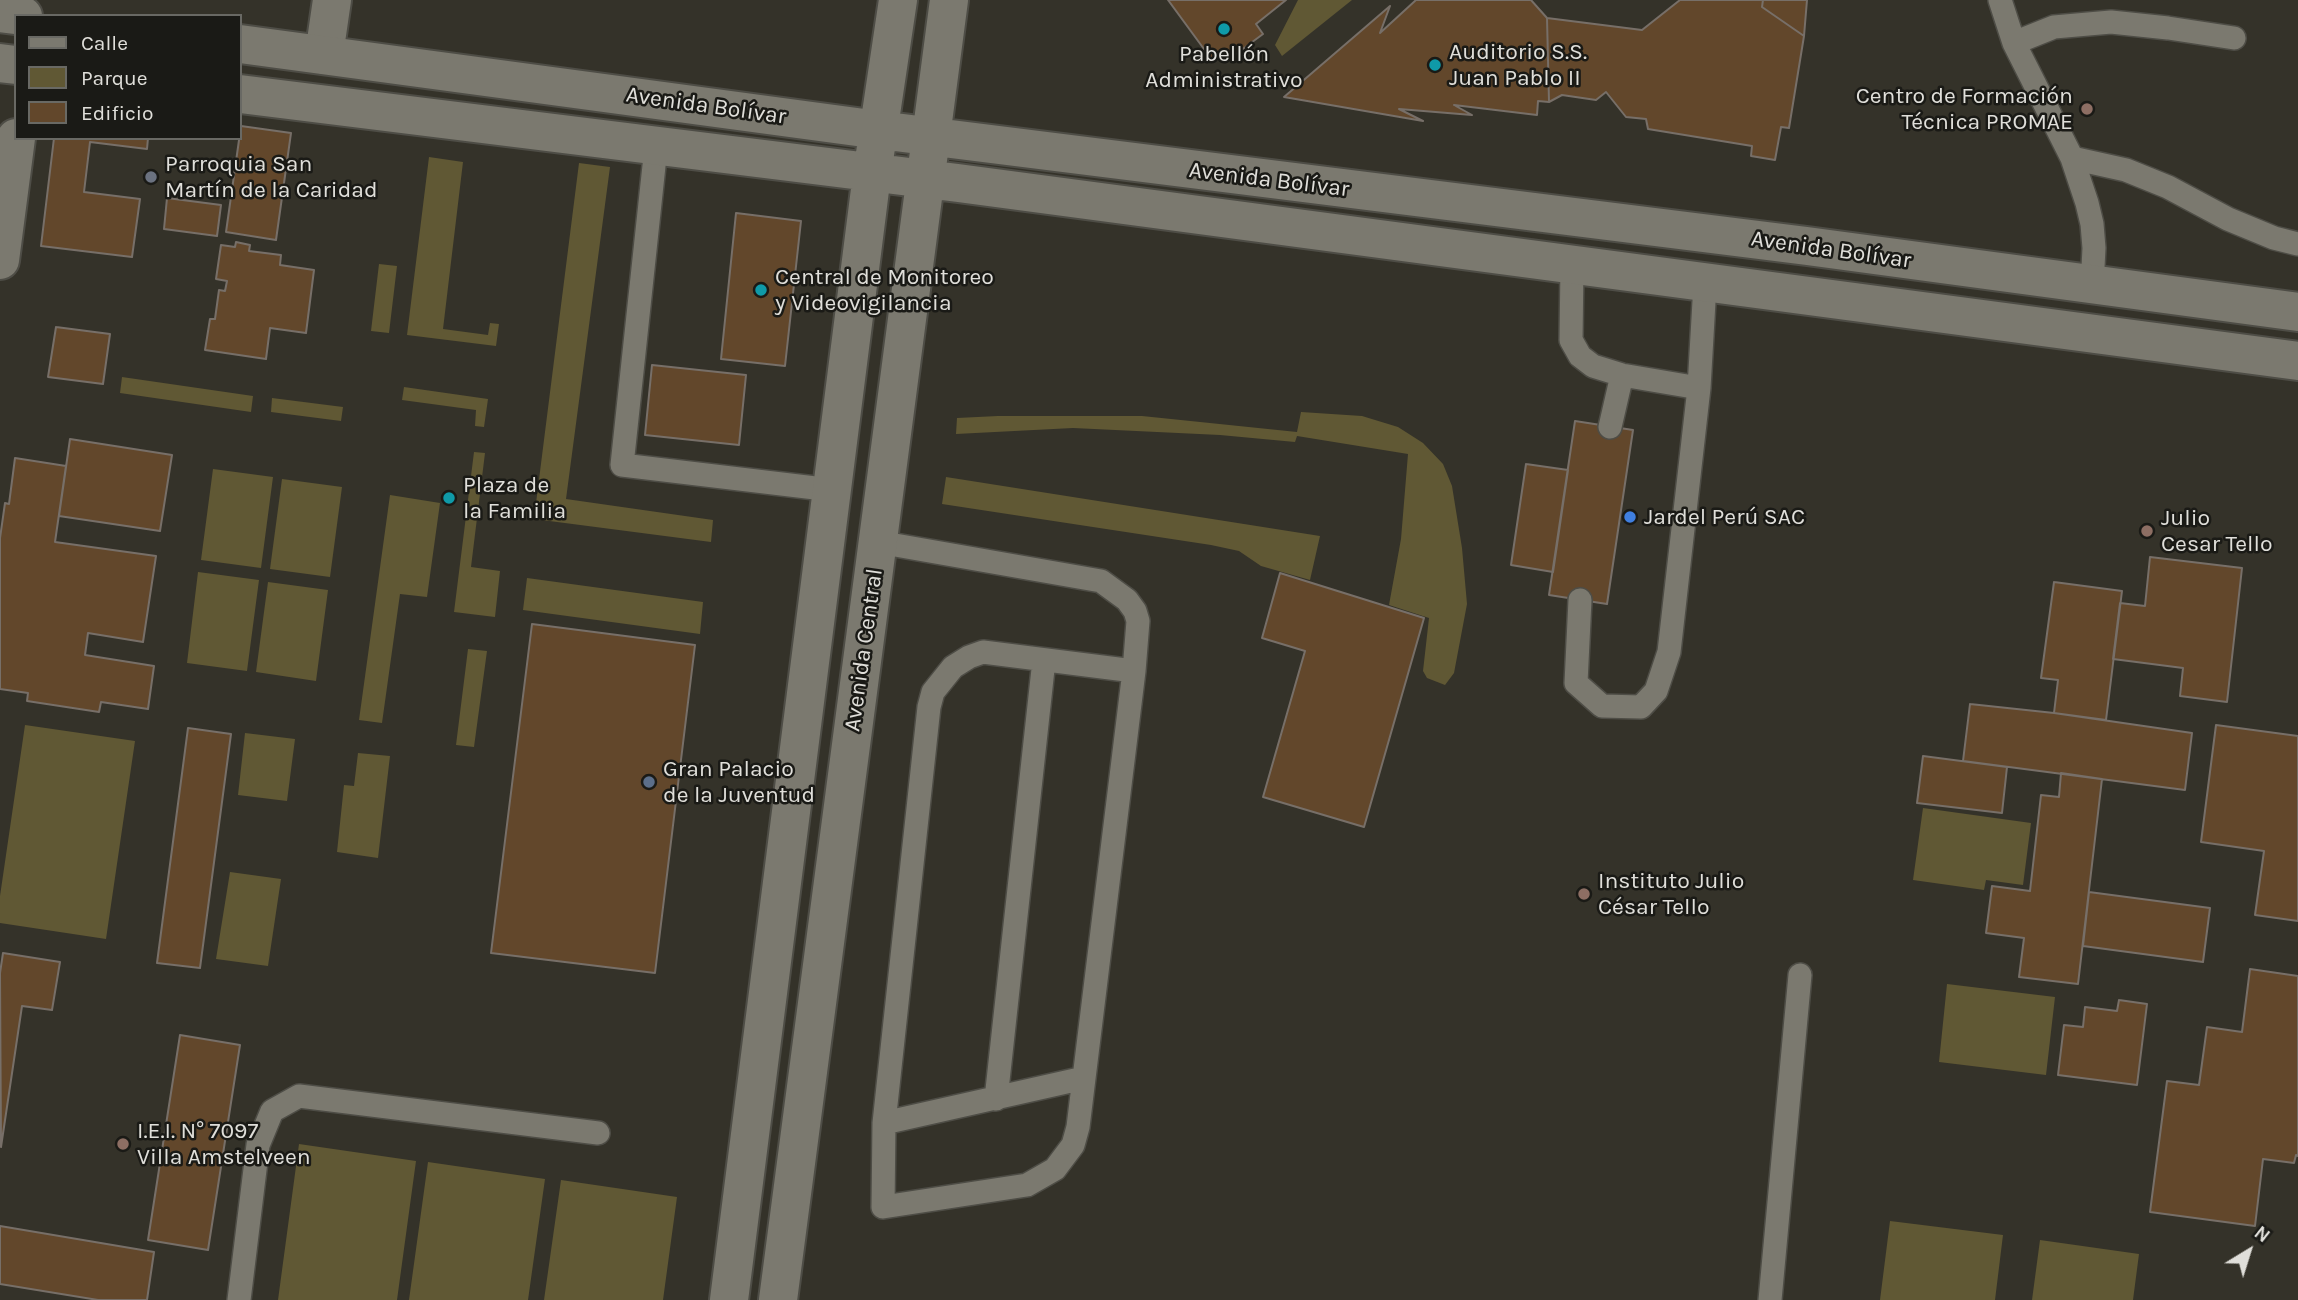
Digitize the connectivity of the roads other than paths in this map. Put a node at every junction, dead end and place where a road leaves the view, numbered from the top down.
1 (332, 0) edge
2 (898, 0) edge
3 (949, 0) edge
4 (2000, 0) edge
5 (2234, 38) dead end
6 (2014, 43) junction
7 (242, 44) edge
8 (324, 55) junction
9 (242, 94) edge
10 (879, 130) junction
11 (931, 135) junction
12 (16, 140) edge
13 (656, 147) junction
14 (2072, 158) junction
15 (872, 174) junction
16 (926, 179) junction
17 (1320, 186) junction
18 (1315, 232) junction
19 (2298, 244) edge
20 (0, 260) edge
21 (1572, 266) junction
22 (2049, 279) junction
23 (1705, 284) junction
24 (2092, 286) junction
25 (2184, 297) junction
26 (2298, 312) edge
27 (2043, 327) junction
28 (2179, 346) junction
29 (2298, 361) edge
30 (1622, 375) junction
31 (1699, 388) junction
32 (1610, 427) dead end
33 (832, 491) junction
34 (878, 542) junction
35 (1580, 600) dead end
36 (1044, 660) junction
37 (1134, 671) junction
38 (1800, 975) dead end
39 (1084, 1078) junction
40 (996, 1100) junction
41 (884, 1124) junction
42 (598, 1133) dead end
43 (239, 1300) edge
44 (729, 1300) edge
45 (778, 1300) edge
46 (1770, 1300) edge

1 - 8 street
2 - 10 street
3 - 11 street, Avenida Central
4 - 6 lane
5 - 6 lane
6 - 14 lane
7 - 8 street, Avenida Bolívar
8 - 10 street, Avenida Bolívar
9 - 13 street, Avenida Bolívar
10 - 11 street, Avenida Bolívar
10 - 15 street
11 - 16 street, Avenida Central
11 - 17 street, Avenida Bolívar
12 - 20 street
13 - 15 street, Avenida Bolívar
13 - 33 lane
14 - 19 lane
14 - 24 lane
15 - 16 street, Avenida Bolívar
15 - 33 street
16 - 18 street, Avenida Bolívar
16 - 34 street, Avenida Central
17 - 18 street
17 - 22 street, Avenida Bolívar
18 - 21 street, Avenida Bolívar
21 - 23 street, Avenida Bolívar
21 - 30 lane
22 - 24 street, Avenida Bolívar
22 - 27 street
23 - 27 street, Avenida Bolívar
23 - 31 lane
24 - 25 street, Avenida Bolívar
25 - 26 street, Avenida Bolívar
25 - 28 street
27 - 28 street, Avenida Bolívar
28 - 29 street, Avenida Bolívar
30 - 31 lane
30 - 32 lane
31 - 35 lane
33 - 44 street
34 - 37 lane
34 - 45 street, Avenida Central
36 - 37 lane
36 - 40 lane
36 - 41 lane
37 - 39 lane
38 - 46 lane
39 - 40 lane
39 - 41 lane
40 - 41 lane
42 - 43 lane

